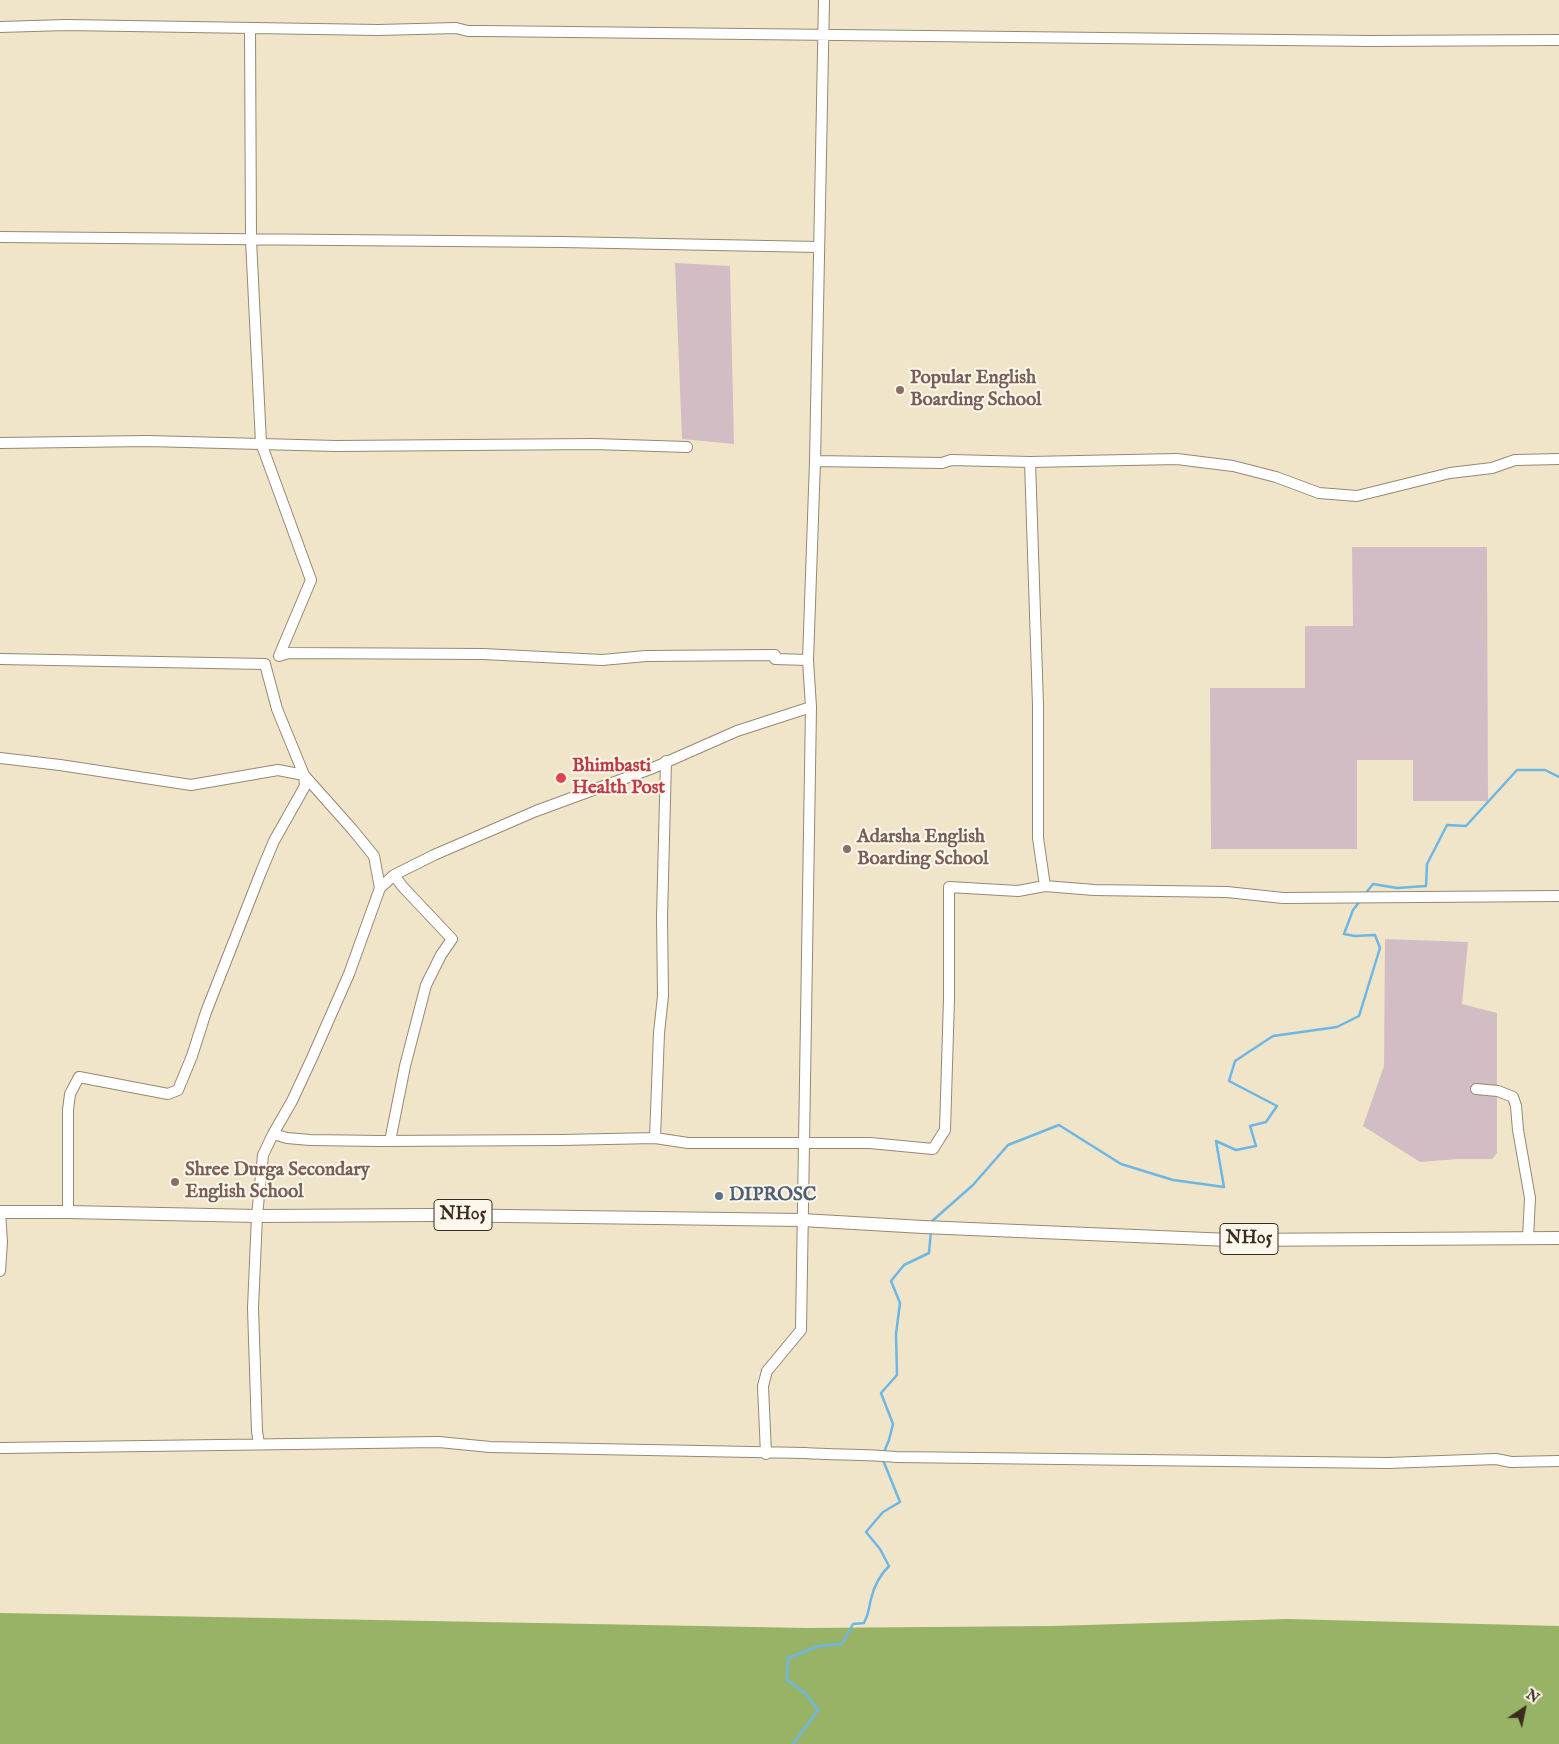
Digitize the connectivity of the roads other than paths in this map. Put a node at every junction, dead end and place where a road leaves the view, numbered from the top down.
1 (824, 0) edge
2 (0, 27) edge
3 (250, 28) junction
4 (824, 34) junction
5 (1559, 40) edge
6 (0, 237) edge
7 (251, 240) junction
8 (818, 247) junction
9 (0, 443) edge
10 (260, 443) junction
11 (687, 447) dead end
12 (1559, 459) edge
13 (815, 461) junction
14 (1030, 462) junction
15 (0, 659) edge
16 (808, 660) junction
17 (811, 706) junction
18 (0, 758) edge
19 (666, 761) junction
20 (304, 775) junction
21 (394, 875) junction
22 (1044, 886) junction
23 (380, 888) junction
24 (1559, 896) edge
25 (1476, 1089) dead end
26 (273, 1134) junction
27 (655, 1138) junction
28 (390, 1141) junction
29 (805, 1142) junction
30 (0, 1212) edge
31 (68, 1212) junction
32 (257, 1216) junction
33 (802, 1220) junction
34 (1528, 1238) junction
35 (1559, 1238) edge
36 (0, 1271) edge
37 (259, 1444) junction
38 (0, 1448) edge
39 (766, 1454) junction
40 (1559, 1461) edge

1 - 4 street
2 - 3 street
3 - 4 street
3 - 7 street
4 - 5 street
4 - 8 street
6 - 7 street
7 - 8 street
7 - 10 street
8 - 13 street
9 - 10 street
10 - 11 street
10 - 16 street
12 - 14 street
13 - 14 street
13 - 16 street
14 - 22 street
15 - 20 street
16 - 17 street
17 - 19 street
17 - 29 street
18 - 20 street
19 - 21 street
19 - 27 street
20 - 23 street
20 - 31 street
21 - 23 street
21 - 28 street
22 - 24 street
22 - 29 street
23 - 26 street
25 - 34 street
26 - 28 street
26 - 32 street
27 - 28 street
27 - 29 street
29 - 33 street
30 - 31 main road, NH05
30 - 36 street
31 - 32 main road, NH05
32 - 33 main road, NH05
32 - 37 street
33 - 34 main road, NH05
33 - 39 street
34 - 35 main road, NH05
37 - 38 street
37 - 39 street
39 - 40 street

